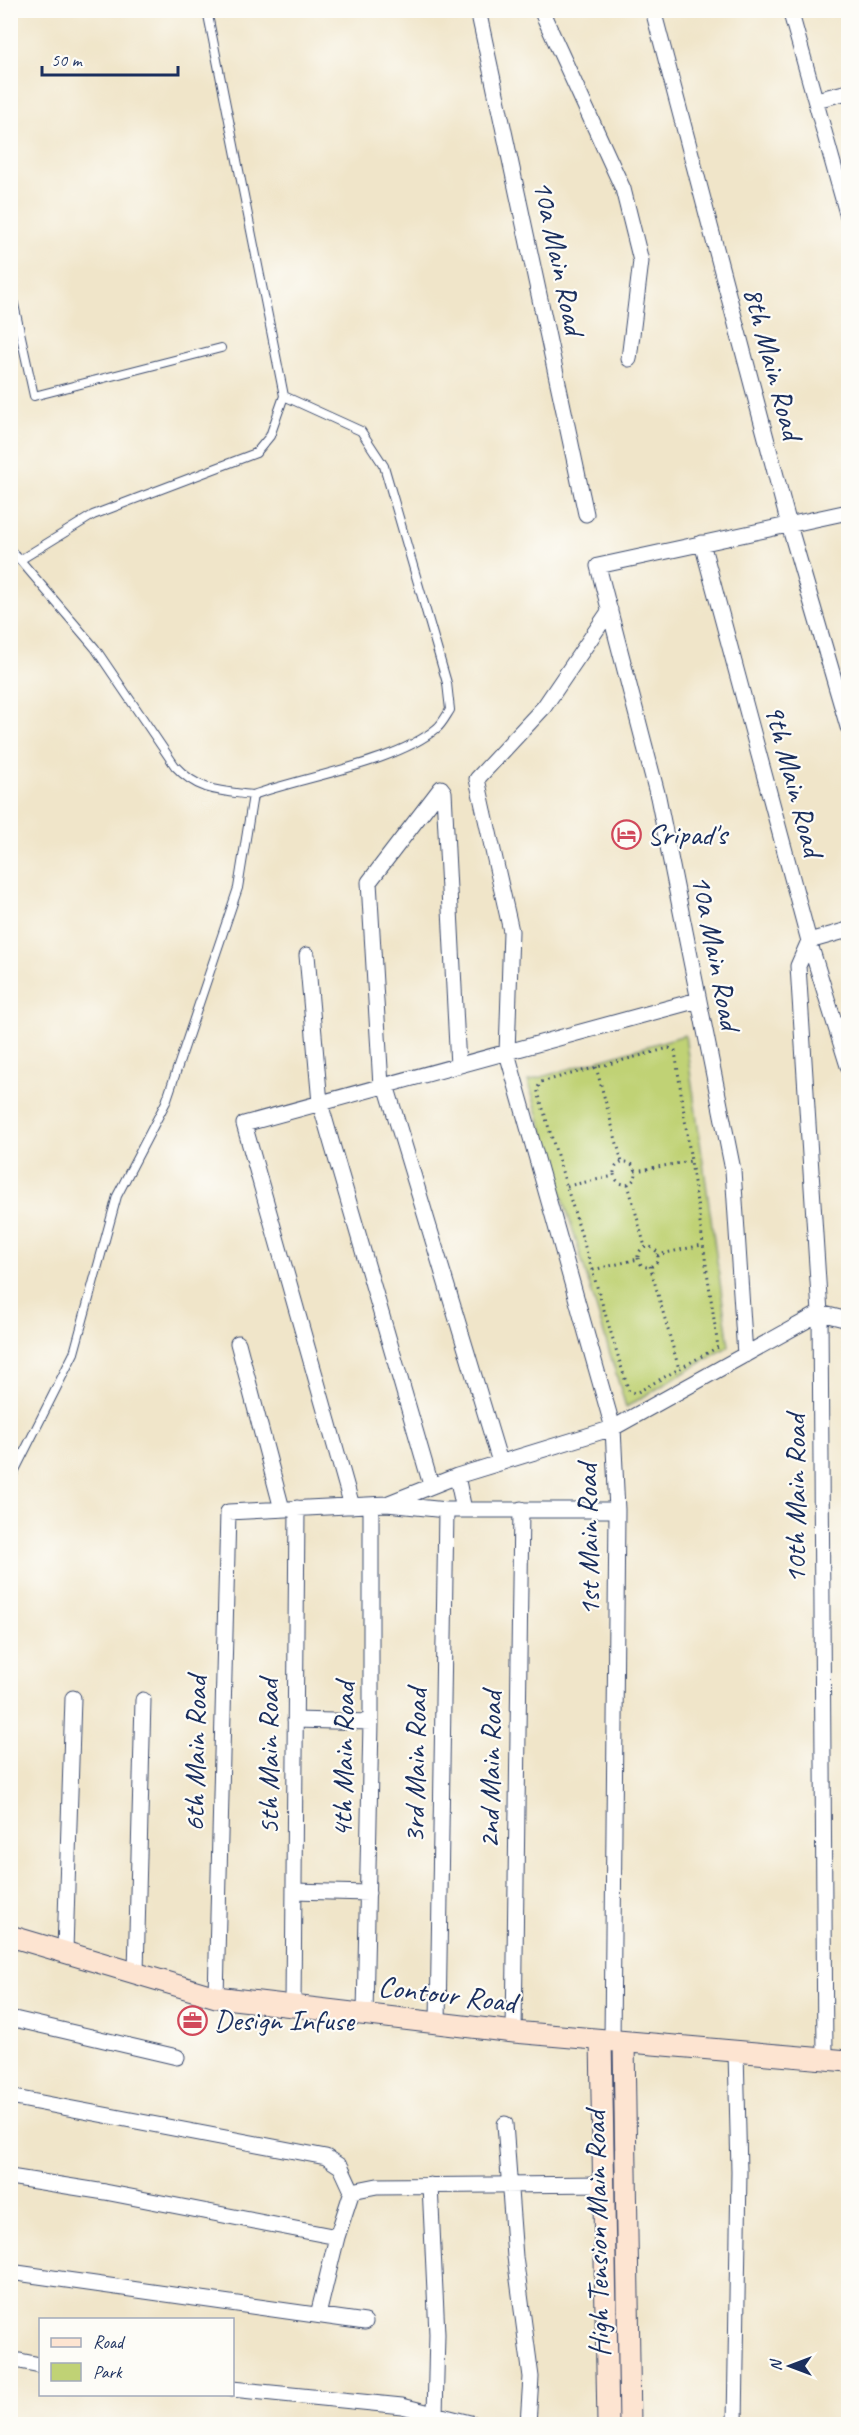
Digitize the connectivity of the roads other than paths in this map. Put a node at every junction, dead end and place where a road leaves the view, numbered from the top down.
1 (207, 10) edge
2 (478, 10) edge
3 (542, 10) edge
4 (653, 10) edge
5 (790, 10) edge
6 (849, 92) edge
7 (816, 100) junction
8 (849, 217) edge
9 (10, 286) edge
10 (221, 348) dead end
11 (629, 359) dead end
12 (284, 396) junction
13 (849, 512) edge
14 (586, 514) dead end
15 (789, 525) junction
16 (702, 543) junction
17 (10, 550) edge
18 (20, 560) junction
19 (610, 610) junction
20 (849, 727) edge
21 (254, 795) junction
22 (849, 930) edge
23 (809, 941) junction
24 (307, 955) dead end
25 (698, 1000) junction
26 (507, 1053) junction
27 (849, 1065) edge
28 (458, 1066) junction
29 (384, 1085) junction
30 (320, 1102) junction
31 (820, 1313) junction
32 (849, 1320) edge
33 (238, 1343) dead end
34 (745, 1355) junction
35 (613, 1428) junction
36 (500, 1462) junction
37 (458, 1476) junction
38 (10, 1479) edge
39 (431, 1485) junction
40 (379, 1505) junction
41 (352, 1506) junction
42 (290, 1509) junction
43 (520, 1509) junction
44 (446, 1510) junction
45 (464, 1510) junction
46 (617, 1510) junction
47 (73, 1698) dead end
48 (142, 1700) dead end
49 (295, 1720) junction
50 (371, 1722) junction
51 (294, 1891) junction
52 (368, 1893) junction
53 (10, 1936) edge
54 (65, 1950) junction
55 (136, 1972) junction
56 (216, 1997) junction
57 (293, 2006) junction
58 (365, 2014) junction
59 (10, 2018) edge
60 (438, 2023) junction
61 (514, 2032) junction
62 (612, 2042) junction
63 (736, 2052) junction
64 (177, 2056) dead end
65 (825, 2059) junction
66 (849, 2061) edge
67 (10, 2097) edge
68 (505, 2124) dead end
69 (10, 2177) edge
70 (510, 2184) junction
71 (605, 2184) junction
72 (430, 2185) junction
73 (352, 2191) junction
74 (337, 2237) junction
75 (10, 2272) edge
76 (318, 2315) junction
77 (365, 2322) dead end
78 (10, 2359) edge
79 (39, 2365) edge
80 (234, 2389) edge
81 (435, 2415) junction
82 (474, 2424) edge
83 (528, 2424) edge
84 (608, 2424) edge
85 (630, 2424) edge
86 (735, 2424) edge

1 - 12 lane
2 - 14 street, 10a Main Road
3 - 11 street
4 - 15 street, 8th Main Road
5 - 7 street
6 - 7 street
7 - 8 street
9 - 10 lane
12 - 18 lane
12 - 21 lane
13 - 15 street
15 - 16 street
15 - 20 street, 8th Main Road
16 - 19 street, 10a Main Road
16 - 23 street, 9th Main Road
17 - 18 lane
18 - 21 lane
19 - 25 street, 10a Main Road
19 - 26 street, 1st Main Road
21 - 38 lane
22 - 23 street
23 - 27 street, 9th Main Road
23 - 31 street, 10th Main Road
24 - 30 street
25 - 26 street
25 - 34 street, 10a Main Road
26 - 28 street
26 - 35 street, 1st Main Road
28 - 29 street
28 - 29 street
29 - 30 street
29 - 36 street
30 - 39 street
30 - 41 street
31 - 32 street
31 - 34 street
31 - 65 street, 10th Main Road
33 - 42 street, 5th Main Road
34 - 35 street
35 - 36 street
35 - 46 street, 1st Main Road
36 - 37 street
37 - 39 street
37 - 45 street
39 - 40 street
40 - 41 street
40 - 44 street
40 - 50 street, 4th Main Road
41 - 42 street
42 - 49 street, 5th Main Road
42 - 56 street, 6th Main Road
43 - 45 street
43 - 46 street
43 - 61 street, 2nd Main Road
44 - 45 street
44 - 60 street, 3rd Main Road
46 - 62 street, 1st Main Road
47 - 54 street
48 - 55 street
49 - 50 street
49 - 51 street, 5th Main Road
50 - 52 street, 4th Main Road
51 - 52 street
51 - 57 street, 5th Main Road
52 - 58 street, 4th Main Road
53 - 54 main road, Contour Road
54 - 55 main road, Contour Road
55 - 56 main road, Contour Road
56 - 57 main road, Contour Road
57 - 58 main road, Contour Road
58 - 60 main road, Contour Road
59 - 64 street
60 - 61 main road, Contour Road
61 - 62 main road, Contour Road
62 - 63 main road, Contour Road
62 - 71 main road
62 - 85 main road, High Tension Main Road
63 - 65 main road, Contour Road
63 - 86 street
65 - 66 main road, Contour Road
67 - 73 street
68 - 70 street
69 - 74 street
70 - 71 street
70 - 72 street
70 - 83 street
71 - 84 main road
72 - 73 street
72 - 81 street
73 - 74 street
74 - 76 street
75 - 76 street
76 - 77 street
78 - 79 street
80 - 81 street
81 - 82 street

